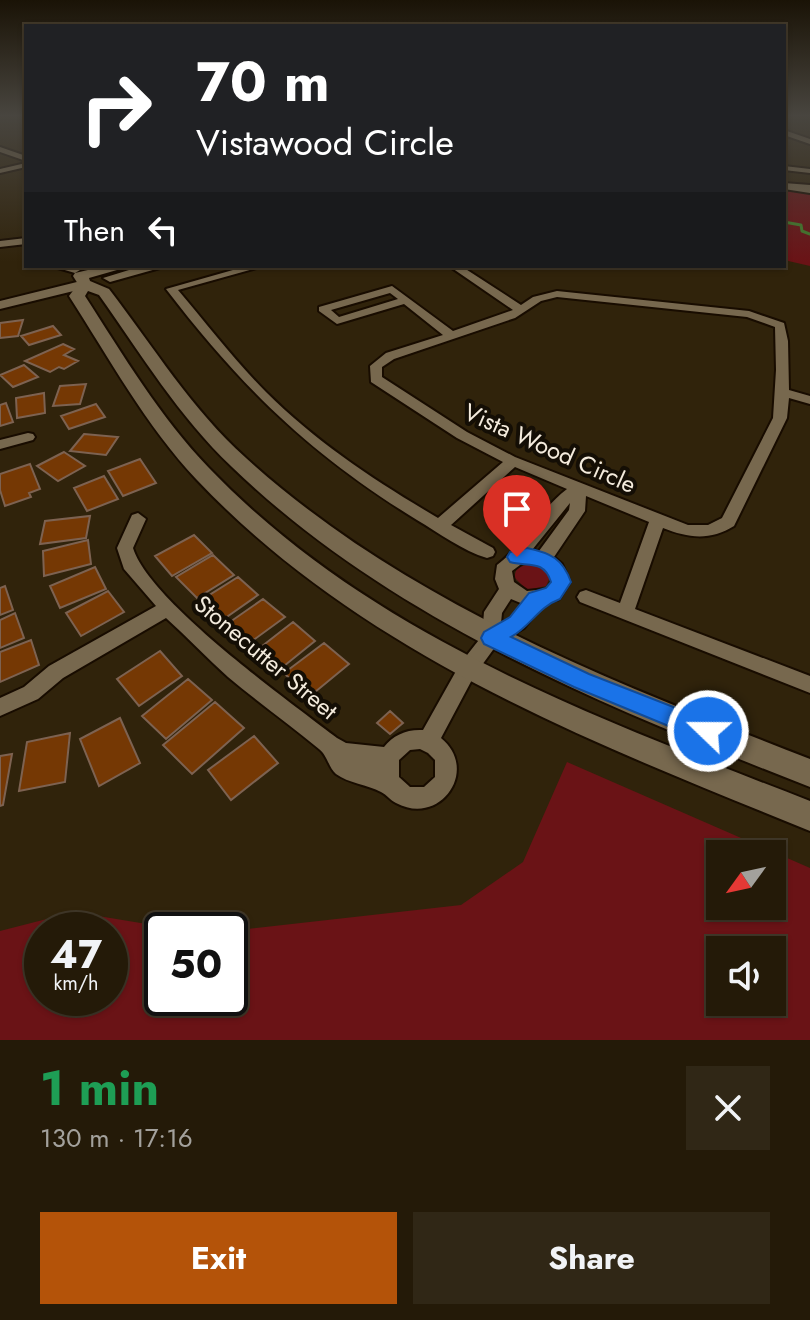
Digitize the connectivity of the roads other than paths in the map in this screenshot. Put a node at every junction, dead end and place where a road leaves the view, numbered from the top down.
1 (810, 171) edge
2 (801, 177) edge
3 (786, 186) edge
4 (810, 189) edge
5 (24, 241) edge
6 (0, 244) edge
7 (109, 268) edge
8 (133, 268) edge
9 (251, 268) edge
10 (457, 268) edge
11 (78, 272) edge
12 (0, 295) edge
13 (406, 300) junction
14 (0, 305) edge
15 (521, 310) junction
16 (452, 336) junction
17 (783, 392) junction
18 (810, 400) edge
19 (28, 437) dead end
20 (0, 445) edge
21 (513, 461) junction
22 (579, 488) junction
23 (138, 519) dead end
24 (658, 520) junction
25 (439, 526) junction
26 (487, 552) dead end
27 (517, 557) junction
28 (543, 559) junction
29 (508, 589) junction
30 (586, 597) dead end
31 (537, 599) junction
32 (168, 608) junction
33 (625, 613) junction
34 (491, 638) junction
35 (467, 670) junction
36 (810, 685) edge
37 (0, 707) edge
38 (428, 742) junction
39 (330, 745) junction
40 (388, 758) junction
41 (810, 773) edge
42 (392, 786) junction
43 (810, 816) edge

1 - 2 street
3 - 4 main road
5 - 6 street
7 - 11 main road
8 - 11 main road
9 - 25 street
10 - 15 street
11 - 12 street
11 - 14 street
11 - 34 main road
11 - 35 main road
13 - 13 street
13 - 16 street
15 - 16 street, Vista Wood Circle
15 - 17 street, Vista Wood Circle
16 - 21 street, Vista Wood Circle
17 - 18 street
17 - 24 street, Vista Wood Circle
19 - 20 street
21 - 22 street, Vista Wood Circle
21 - 25 street
22 - 24 street, Vista Wood Circle
22 - 27 street
22 - 28 street
23 - 32 street, Stonecutter Street
24 - 33 street
25 - 26 street
27 - 28 street
27 - 29 street
28 - 31 street
29 - 31 street
29 - 34 street
30 - 33 street
31 - 34 street
32 - 37 street
32 - 39 street, Stonecutter Street
33 - 36 street
34 - 35 street
34 - 41 main road
35 - 38 street
35 - 43 main road
38 - 40 street
38 - 42 street
39 - 40 street, Stonecutter Street
39 - 42 street
40 - 42 street

